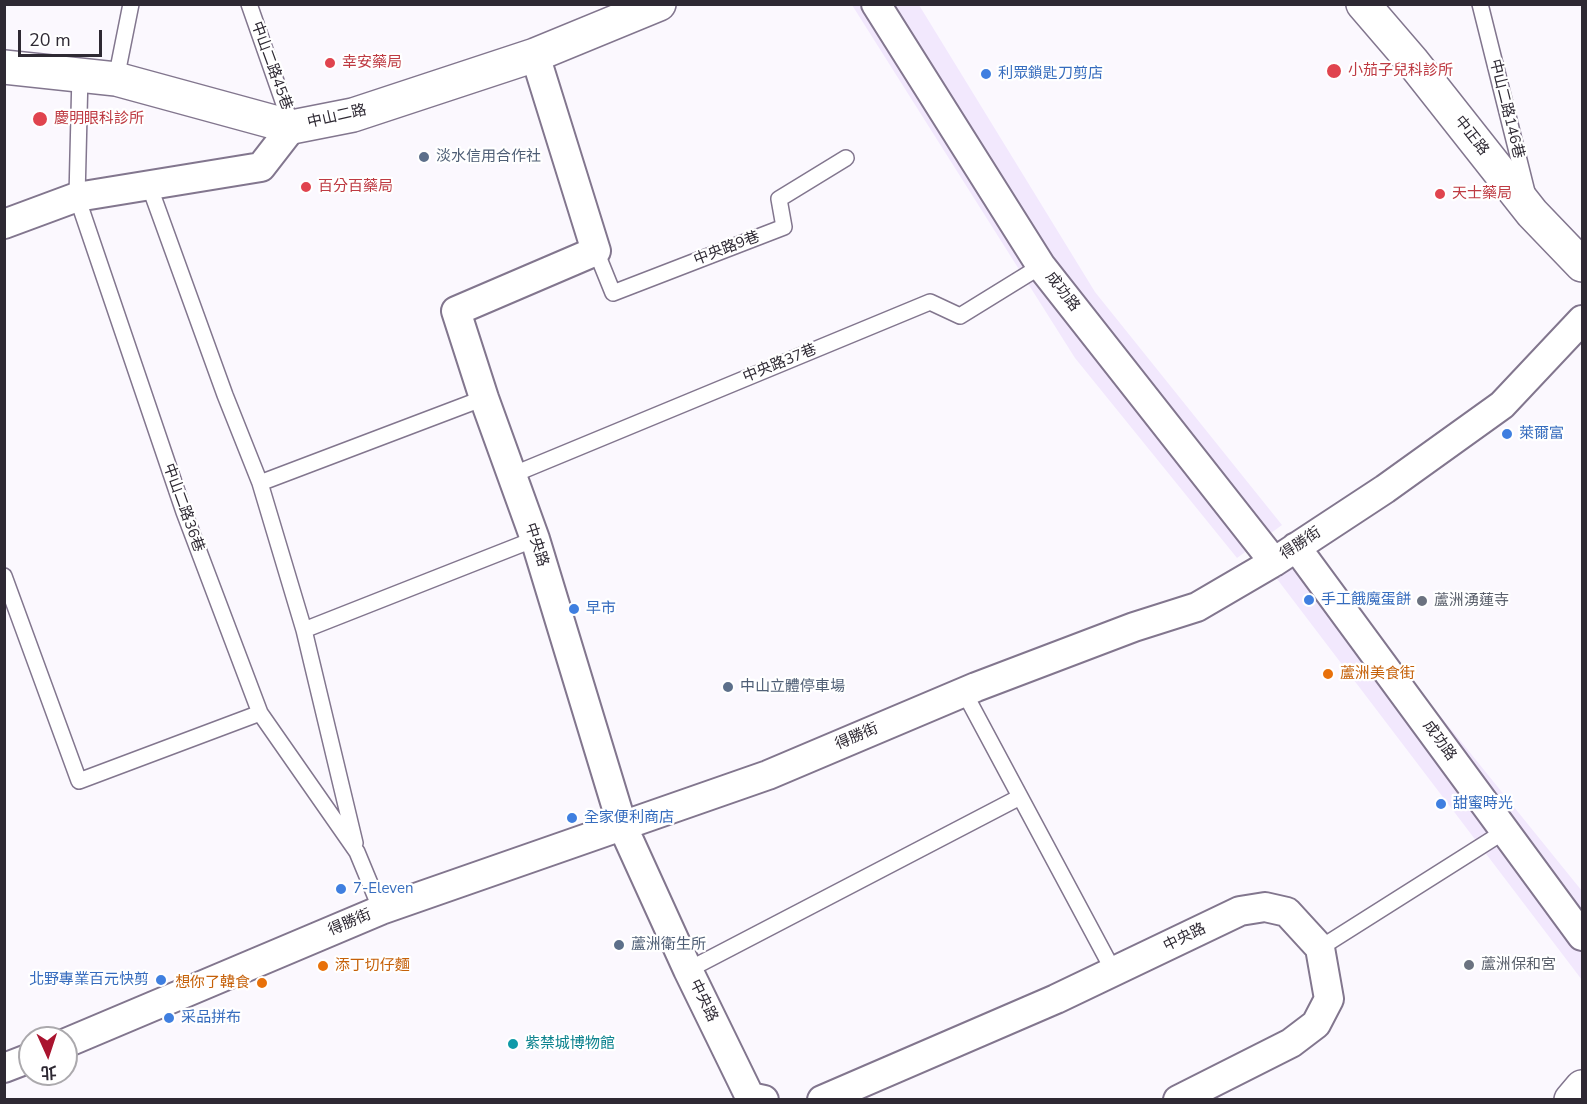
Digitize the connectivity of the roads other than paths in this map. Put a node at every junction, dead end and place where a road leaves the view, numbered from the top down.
1 (131, 4) edge
2 (249, 4) edge
3 (659, 4) edge
4 (876, 4) edge
5 (1363, 4) edge
6 (1480, 4) edge
7 (535, 55) junction
8 (4, 67) edge
9 (80, 74) junction
10 (116, 79) junction
11 (292, 127) junction
12 (846, 158) dead end
13 (149, 185) junction
14 (77, 197) junction
15 (1532, 213) junction
16 (4, 224) edge
17 (596, 251) junction
18 (1582, 265) edge
19 (1041, 266) junction
20 (1582, 320) edge
21 (483, 398) junction
22 (512, 475) junction
23 (260, 483) junction
24 (535, 538) junction
25 (1285, 554) junction
26 (4, 576) edge
27 (304, 630) junction
28 (964, 692) junction
29 (260, 713) junction
30 (1020, 797) junction
31 (622, 825) junction
32 (1505, 831) junction
33 (357, 852) junction
34 (381, 910) junction
35 (1582, 936) edge
36 (1320, 948) junction
37 (688, 970) junction
38 (1114, 972) junction
39 (78, 1038) edge
40 (1582, 1087) edge
41 (764, 1100) edge
42 (822, 1100) edge
43 (1178, 1100) edge
44 (1570, 1100) edge

1 - 10 lane
2 - 11 lane, 中山二路45巷
3 - 7 street, 中山二路
4 - 19 street, 成功路
5 - 15 street, 中正路
6 - 15 lane, 中山二路146巷
7 - 11 street, 中山二路
7 - 17 street
8 - 9 street, 中山二路
9 - 10 street, 中山二路
9 - 14 lane, 中山二路36巷
10 - 11 street, 中山二路
11 - 13 street
12 - 17 lane, 中央路9巷
13 - 14 street
13 - 23 lane
14 - 16 street
14 - 29 lane, 中山二路36巷
15 - 18 street, 中正路
17 - 21 street, 中央路
19 - 22 lane, 中央路37巷
19 - 25 street, 成功路
20 - 25 street, 得勝街
21 - 22 street, 中央路
21 - 23 lane
22 - 24 street, 中央路
23 - 27 lane
24 - 27 lane
24 - 31 street, 中央路
25 - 28 street, 得勝街
25 - 32 street, 成功路
26 - 29 lane
27 - 33 lane
28 - 30 lane
28 - 31 street, 得勝街
29 - 33 lane, 中山二路36巷
30 - 37 lane
30 - 38 lane
31 - 34 street, 得勝街
31 - 37 street, 中央路
32 - 35 street, 成功路
32 - 36 lane
33 - 34 lane, 中山二路36巷
34 - 39 street, 得勝街
36 - 38 street, 中央路
36 - 43 street
37 - 41 street, 中央路
38 - 42 street, 中央路
40 - 44 street

